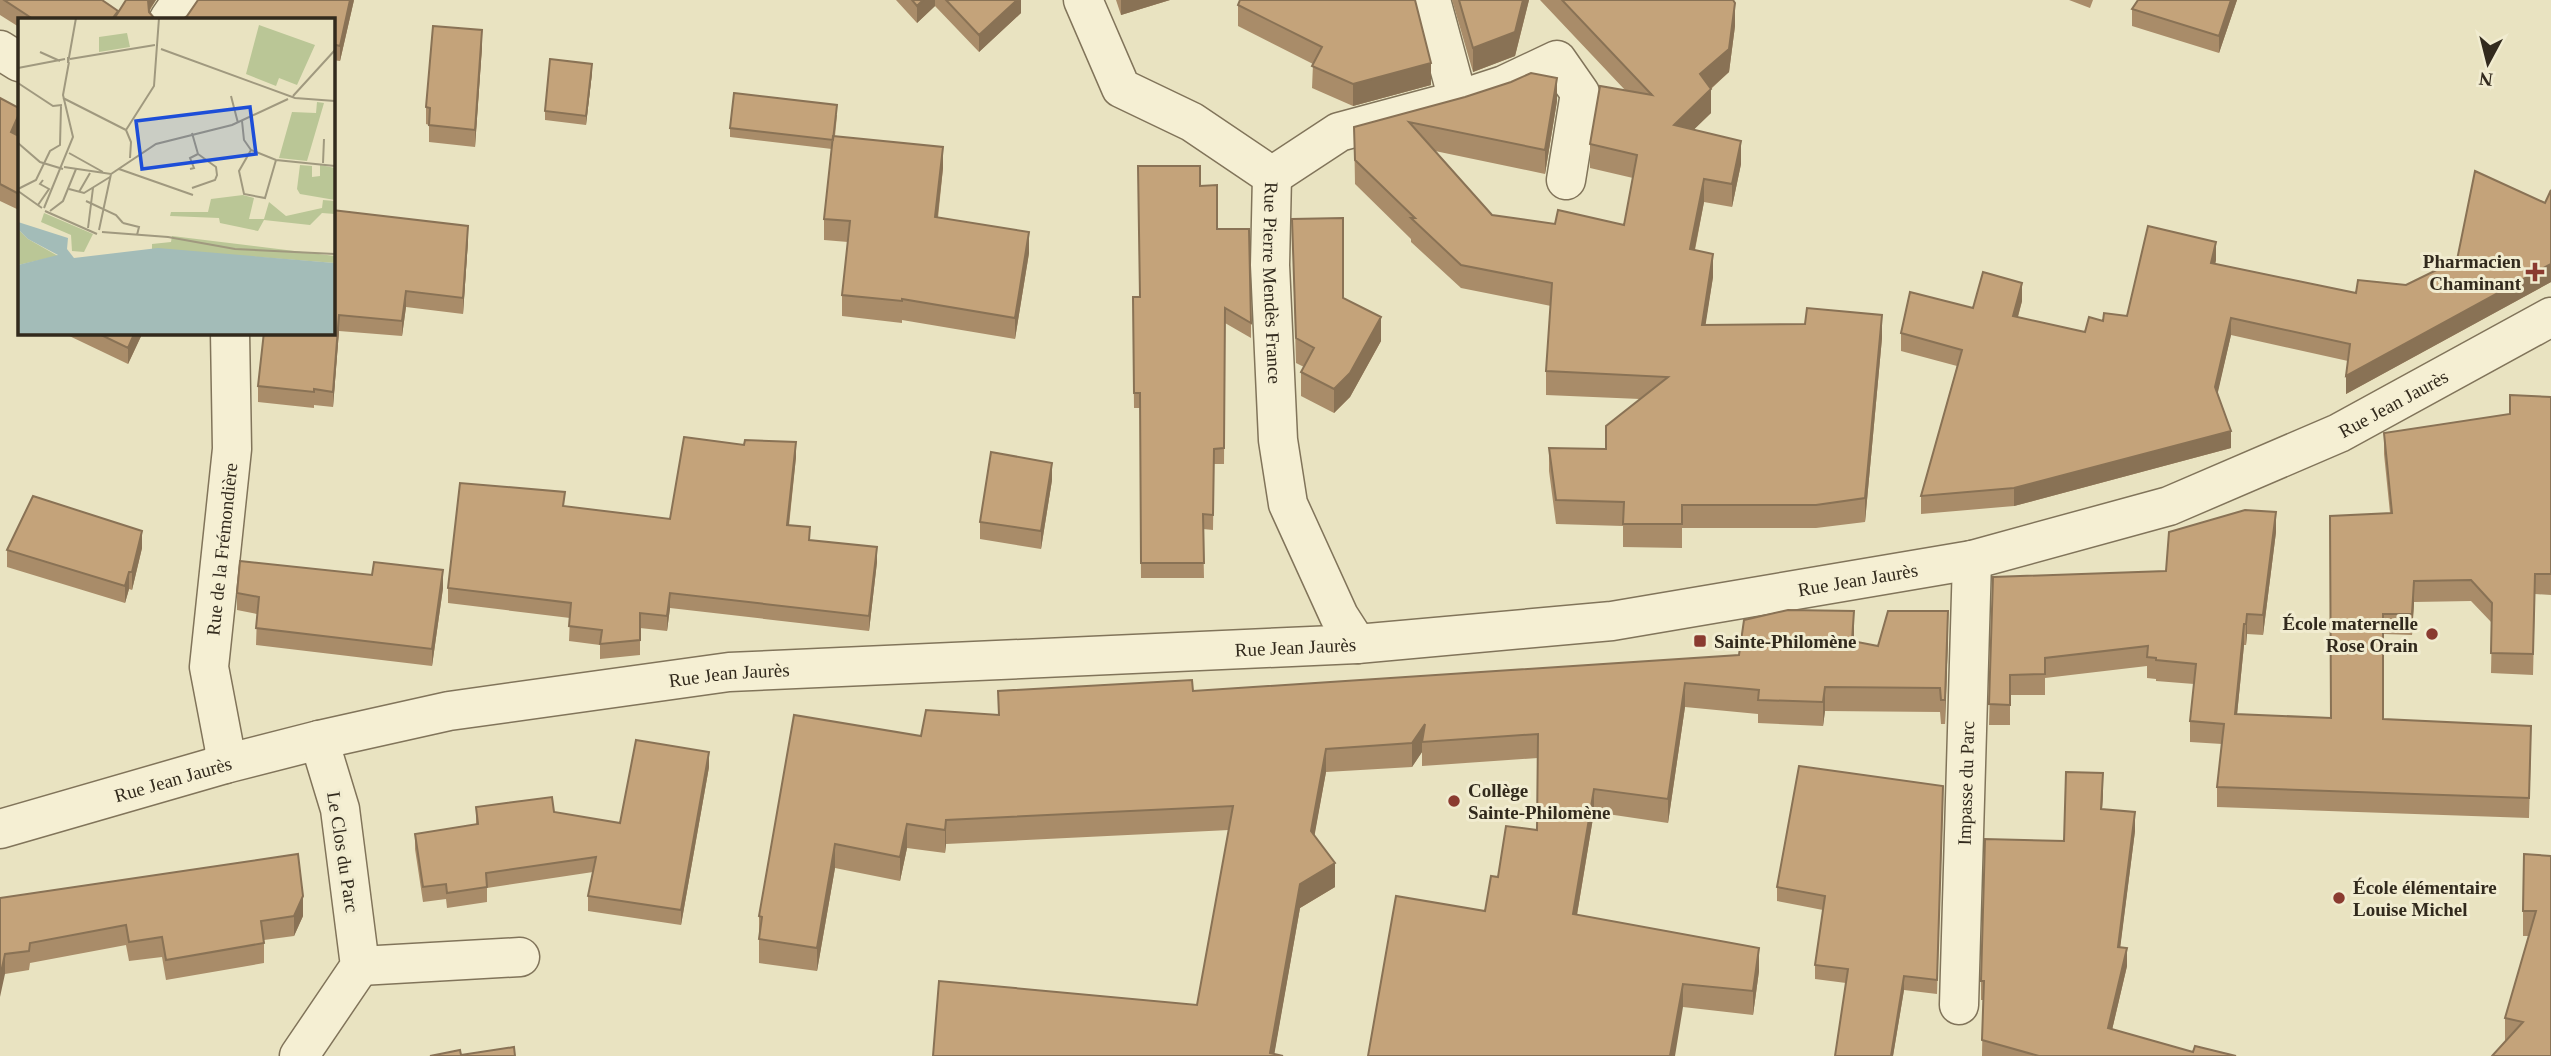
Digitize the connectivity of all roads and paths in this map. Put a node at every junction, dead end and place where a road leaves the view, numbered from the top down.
1 (182, 0) edge
2 (1083, 0) edge
3 (1431, 0) edge
4 (170, 18) edge
5 (0, 50) edge
6 (18, 61) edge
7 (1458, 100) junction
8 (1272, 176) junction
9 (1566, 180) dead end
10 (2551, 317) edge
11 (230, 334) edge
12 (1972, 560) junction
13 (1357, 644) junction
14 (319, 740) junction
15 (225, 764) junction
16 (0, 829) edge
17 (520, 957) dead end
18 (360, 966) junction
19 (1959, 1005) dead end
20 (299, 1056) edge

1 - 4 street
2 - 8 street, Rue Pierre Mendès France
3 - 7 street
5 - 6 street
7 - 8 street
7 - 9 street
8 - 13 street, Rue Pierre Mendès France
10 - 12 street, Rue Jean Jaurès
11 - 15 street, Rue de la Frémondière
12 - 13 street, Rue Jean Jaurès
12 - 19 street, Impasse du Parc
13 - 14 street, Rue Jean Jaurès
14 - 15 street, Rue Jean Jaurès
14 - 18 street, Le Clos du Parc
15 - 16 street, Rue Jean Jaurès
17 - 18 street
18 - 20 street

